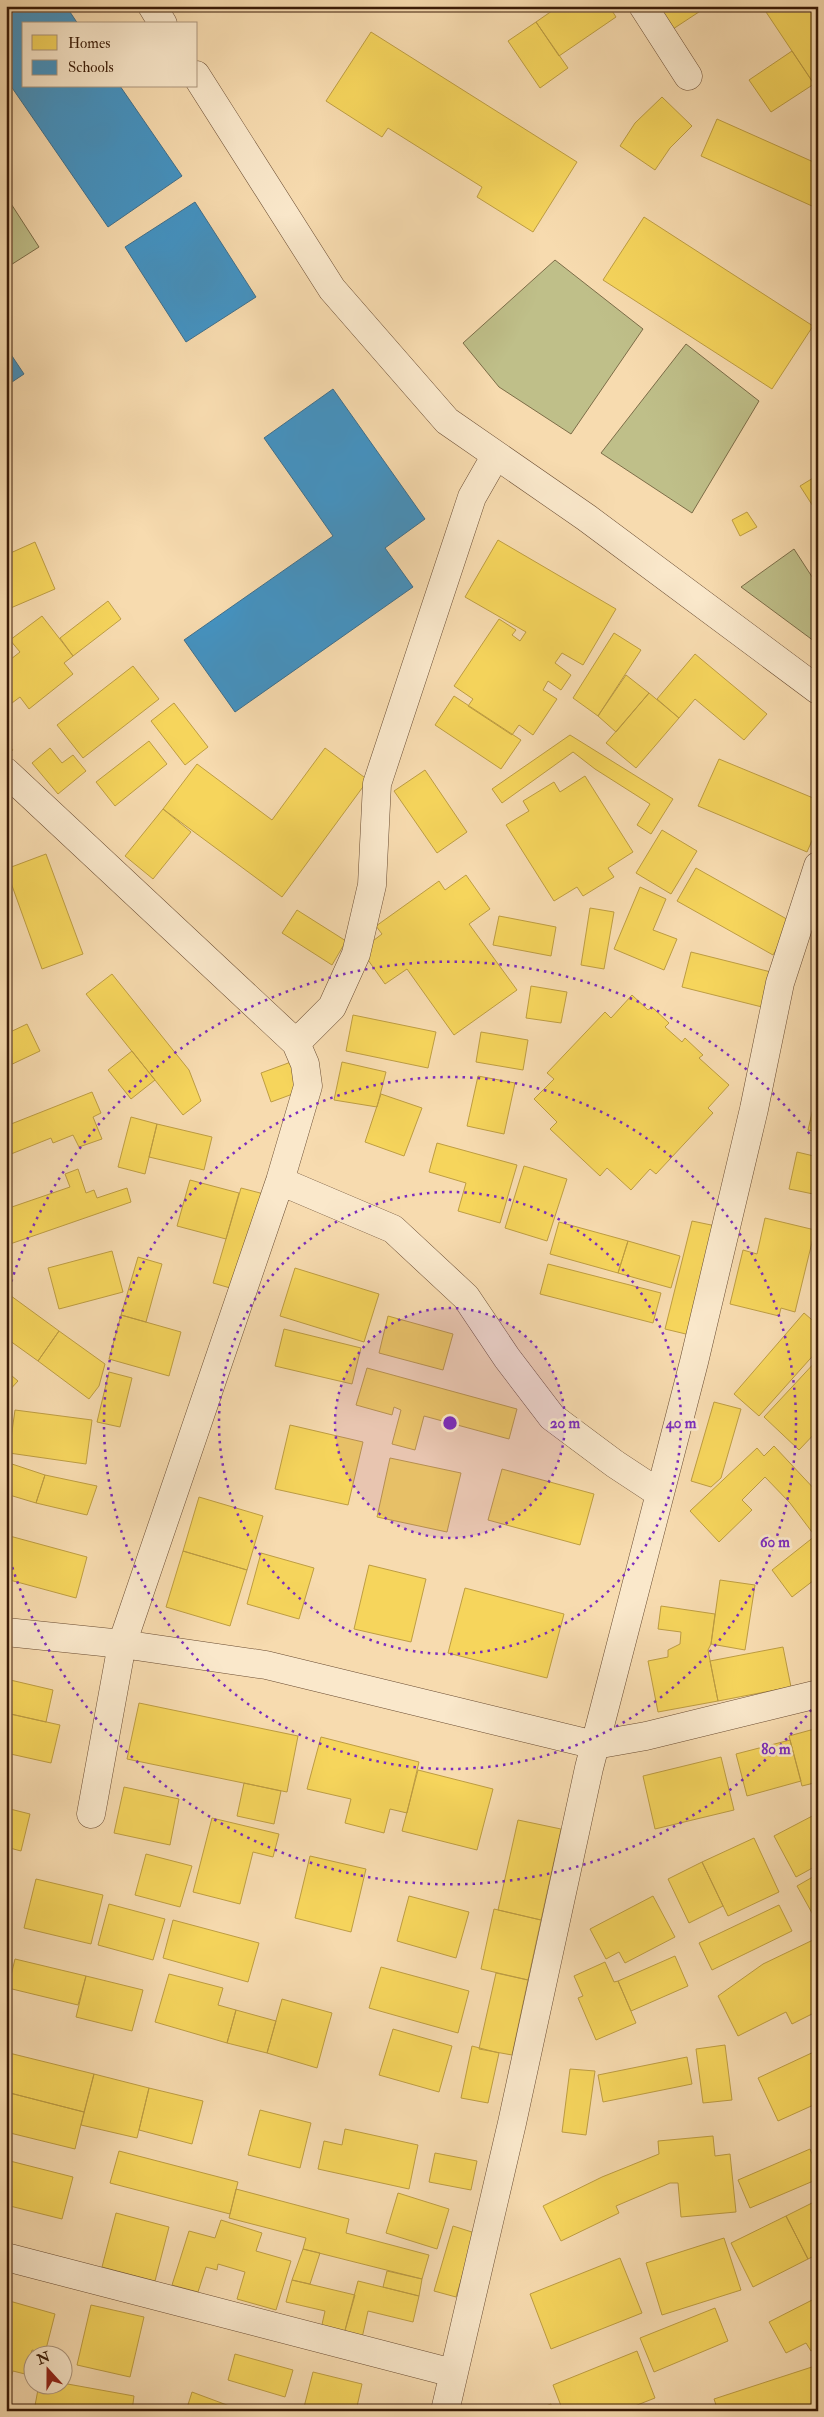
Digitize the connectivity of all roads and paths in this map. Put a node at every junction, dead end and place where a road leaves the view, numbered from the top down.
1 (152, 6) edge
2 (643, 6) edge
3 (162, 22) edge
4 (688, 76) dead end
5 (198, 78) edge
6 (496, 455) junction
7 (818, 690) edge
8 (6, 772) edge
9 (818, 866) edge
10 (296, 1044) junction
11 (280, 1180) junction
12 (659, 1493) junction
13 (6, 1632) edge
14 (122, 1644) junction
15 (818, 1694) edge
16 (595, 1746) junction
17 (91, 1814) dead end
18 (6, 2257) edge
19 (453, 2373) junction
20 (445, 2411) edge

1 - 3 street
2 - 4 street
5 - 6 street
6 - 7 street
6 - 10 street
8 - 10 street
9 - 12 street
10 - 11 street
11 - 12 street
11 - 14 street
12 - 16 street
13 - 14 street
14 - 16 street
14 - 17 street
15 - 16 street
16 - 19 street
18 - 19 street
19 - 20 street

